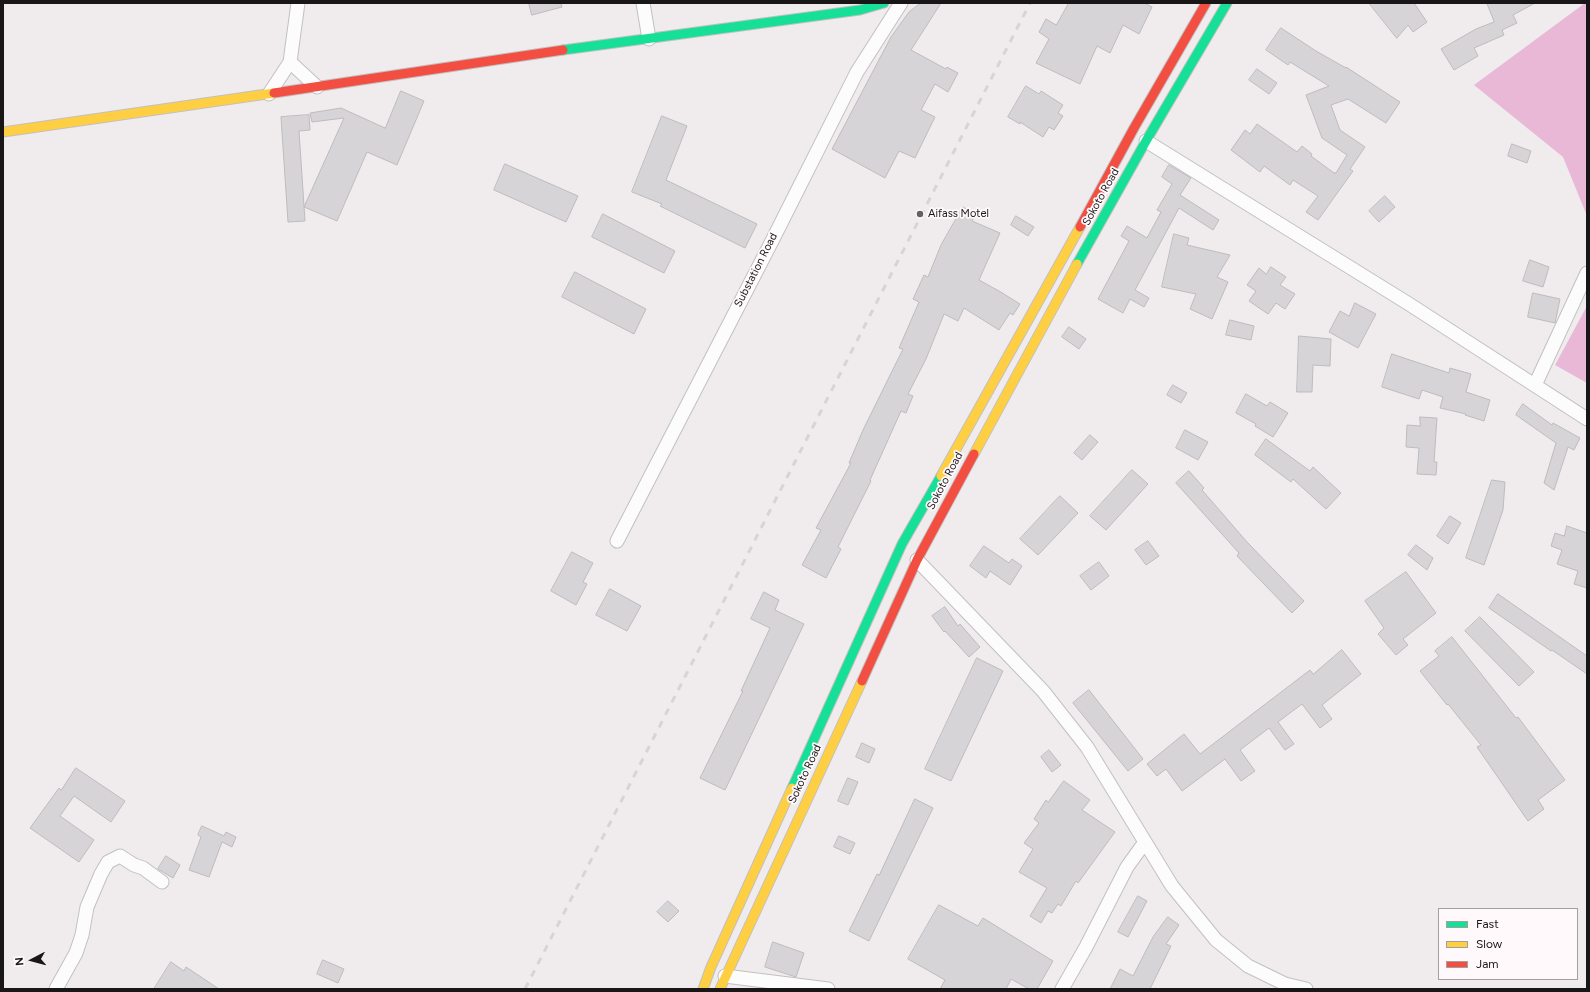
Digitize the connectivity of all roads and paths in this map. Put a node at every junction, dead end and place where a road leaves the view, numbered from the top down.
1 (298, 3) edge
2 (643, 3) edge
3 (884, 3) edge
4 (902, 3) edge
5 (1206, 3) edge
6 (1227, 3) edge
7 (649, 39) junction
8 (290, 62) junction
9 (317, 87) junction
10 (269, 94) junction
11 (3, 132) edge
12 (1146, 141) junction
13 (1587, 273) edge
14 (1535, 385) junction
15 (1587, 419) edge
16 (617, 541) dead end
17 (917, 560) junction
18 (1145, 842) junction
19 (162, 882) dead end
20 (725, 976) junction
21 (56, 989) edge
22 (703, 989) edge
23 (720, 989) edge
24 (828, 989) edge
25 (1062, 989) edge
26 (1306, 989) edge

1 - 8 street
2 - 7 street
3 - 7 main road
4 - 16 street, Substation Road
5 - 22 main road, Sokoto Road
6 - 12 main road, Sokoto Road
7 - 9 main road
8 - 9 street
8 - 10 street
9 - 10 main road
10 - 11 main road
12 - 14 street
12 - 17 main road, Sokoto Road
13 - 14 street
14 - 15 street
17 - 18 street
17 - 20 main road, Sokoto Road
18 - 25 street
18 - 26 street
19 - 21 street
20 - 23 main road, Sokoto Road
20 - 24 street

